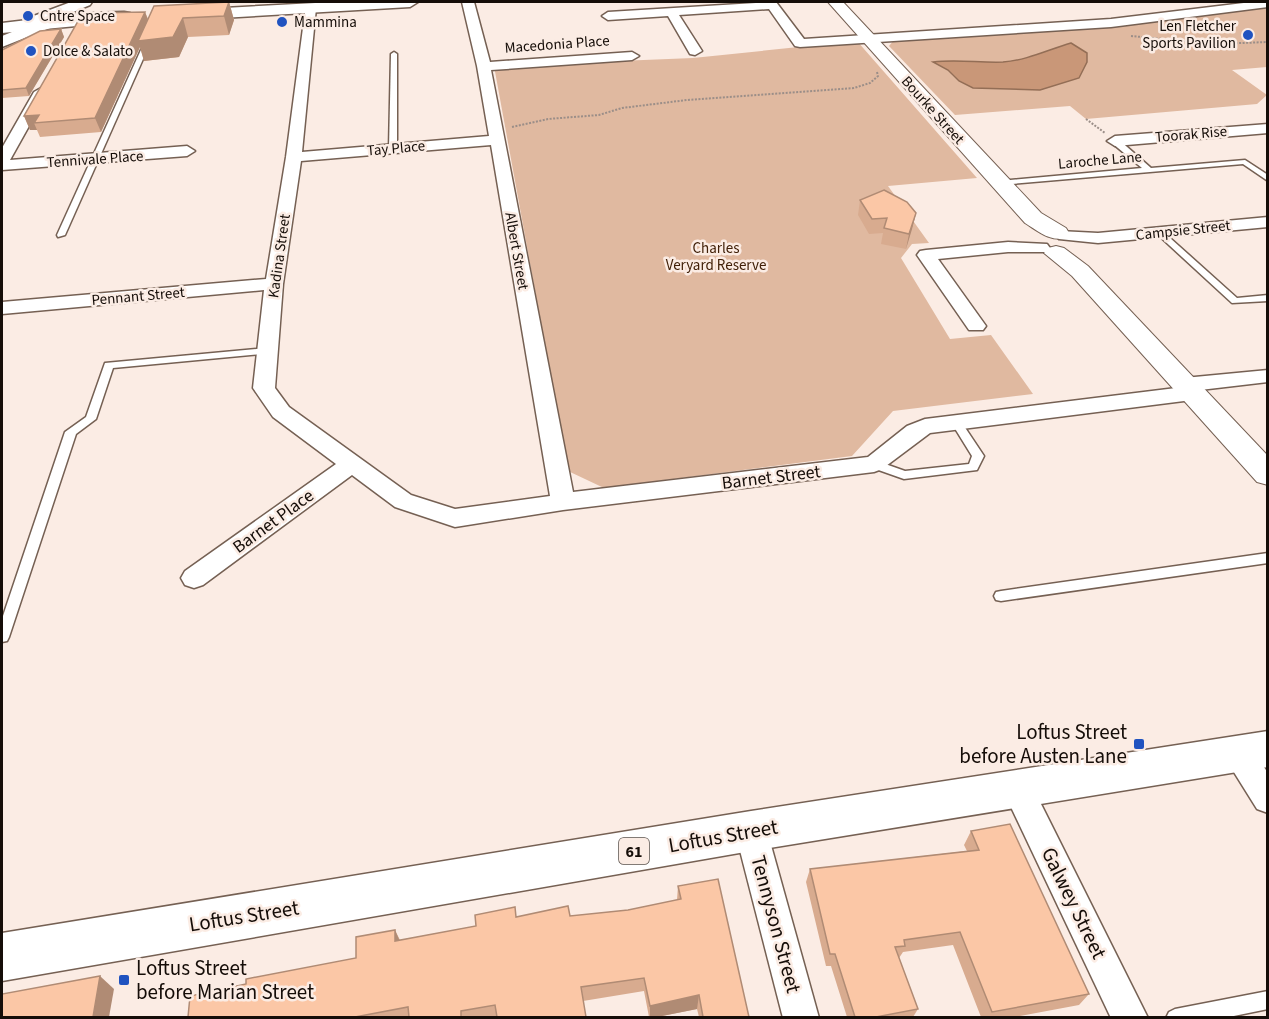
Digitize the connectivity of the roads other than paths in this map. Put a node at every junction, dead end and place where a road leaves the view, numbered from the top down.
1 (87, 2) edge
2 (410, 2) edge
3 (468, 2) edge
4 (835, 2) edge
5 (1268, 3) edge
6 (310, 8) junction
7 (672, 13) junction
8 (170, 16) edge
9 (608, 16) dead end
10 (110, 17) junction
11 (49, 22) junction
12 (31, 27) junction
13 (152, 33) edge
14 (3, 34) edge
15 (867, 38) junction
16 (695, 51) dead end
17 (394, 54) dead end
18 (632, 56) dead end
19 (484, 66) junction
20 (49, 79) edge
21 (1268, 128) edge
22 (496, 136) junction
23 (1115, 141) joint
24 (393, 149) junction
25 (187, 151) dead end
26 (294, 157) junction
27 (96, 159) junction
28 (2, 162) edge
29 (1149, 170) junction
30 (1268, 179) edge
31 (1000, 183) junction
32 (1268, 222) edge
33 (1160, 232) junction
34 (61, 234) dead end
35 (1055, 243) junction
36 (274, 284) junction
37 (1268, 298) edge
38 (2, 308) edge
39 (976, 326) dead end
40 (268, 351) junction
41 (1268, 376) edge
42 (1188, 389) junction
43 (956, 422) junction
44 (352, 464) junction
45 (874, 464) junction
46 (1268, 475) edge
47 (562, 502) junction
48 (1268, 558) edge
49 (194, 578) dead end
50 (1001, 596) dead end
51 (2, 637) edge
52 (1252, 751) edge
53 (1017, 788) junction
54 (1268, 799) edge
55 (751, 831) junction
56 (2, 957) edge
57 (1268, 1000) edge
58 (801, 1017) edge
59 (1130, 1017) edge
60 (1175, 1017) edge

1 - 10 main road
1 - 11 main road
1 - 12 main road
2 - 6 main road
3 - 19 street, Albert Street
4 - 15 street, Bourke Street
5 - 15 street
6 - 8 main road
6 - 26 street, Kadina Street
7 - 9 street
7 - 15 street
7 - 16 street
10 - 11 main road
10 - 12 main road
11 - 12 main road
12 - 14 main road
13 - 27 lane
15 - 31 street, Bourke Street
17 - 24 lane
18 - 19 street, Macedonia Place
19 - 22 street, Albert Street
20 - 28 street
21 - 23 street, Toorak Rise
22 - 24 street, Tay Place
22 - 47 street, Albert Street
23 - 29 lane
24 - 26 street, Tay Place
25 - 27 street, Tennivale Place
26 - 36 street, Kadina Street
27 - 28 street, Tennivale Place
27 - 34 lane
29 - 30 lane, Laroche Lane
29 - 31 lane, Laroche Lane
31 - 35 street, Bourke Street
32 - 33 street, Campsie Street
33 - 35 street, Campsie Street
33 - 37 lane
35 - 39 street, Campsie Street
35 - 42 street, Bourke Street
36 - 38 street, Pennant Street
36 - 40 street, Kadina Street
40 - 44 street, Kadina Street
40 - 51 lane
41 - 42 street
42 - 43 street
42 - 46 street, Bourke Street
43 - 45 street
43 - 45 lane
44 - 47 street, Barnet Street
44 - 49 street, Barnet Place
45 - 47 street, Barnet Street
48 - 50 lane
52 - 53 main road, Loftus Street / 61
52 - 54 street
53 - 55 main road, Loftus Street / 61
53 - 59 street, Galwey Street
55 - 56 main road, Loftus Street / 61
55 - 58 street, Tennyson Street
57 - 60 lane

